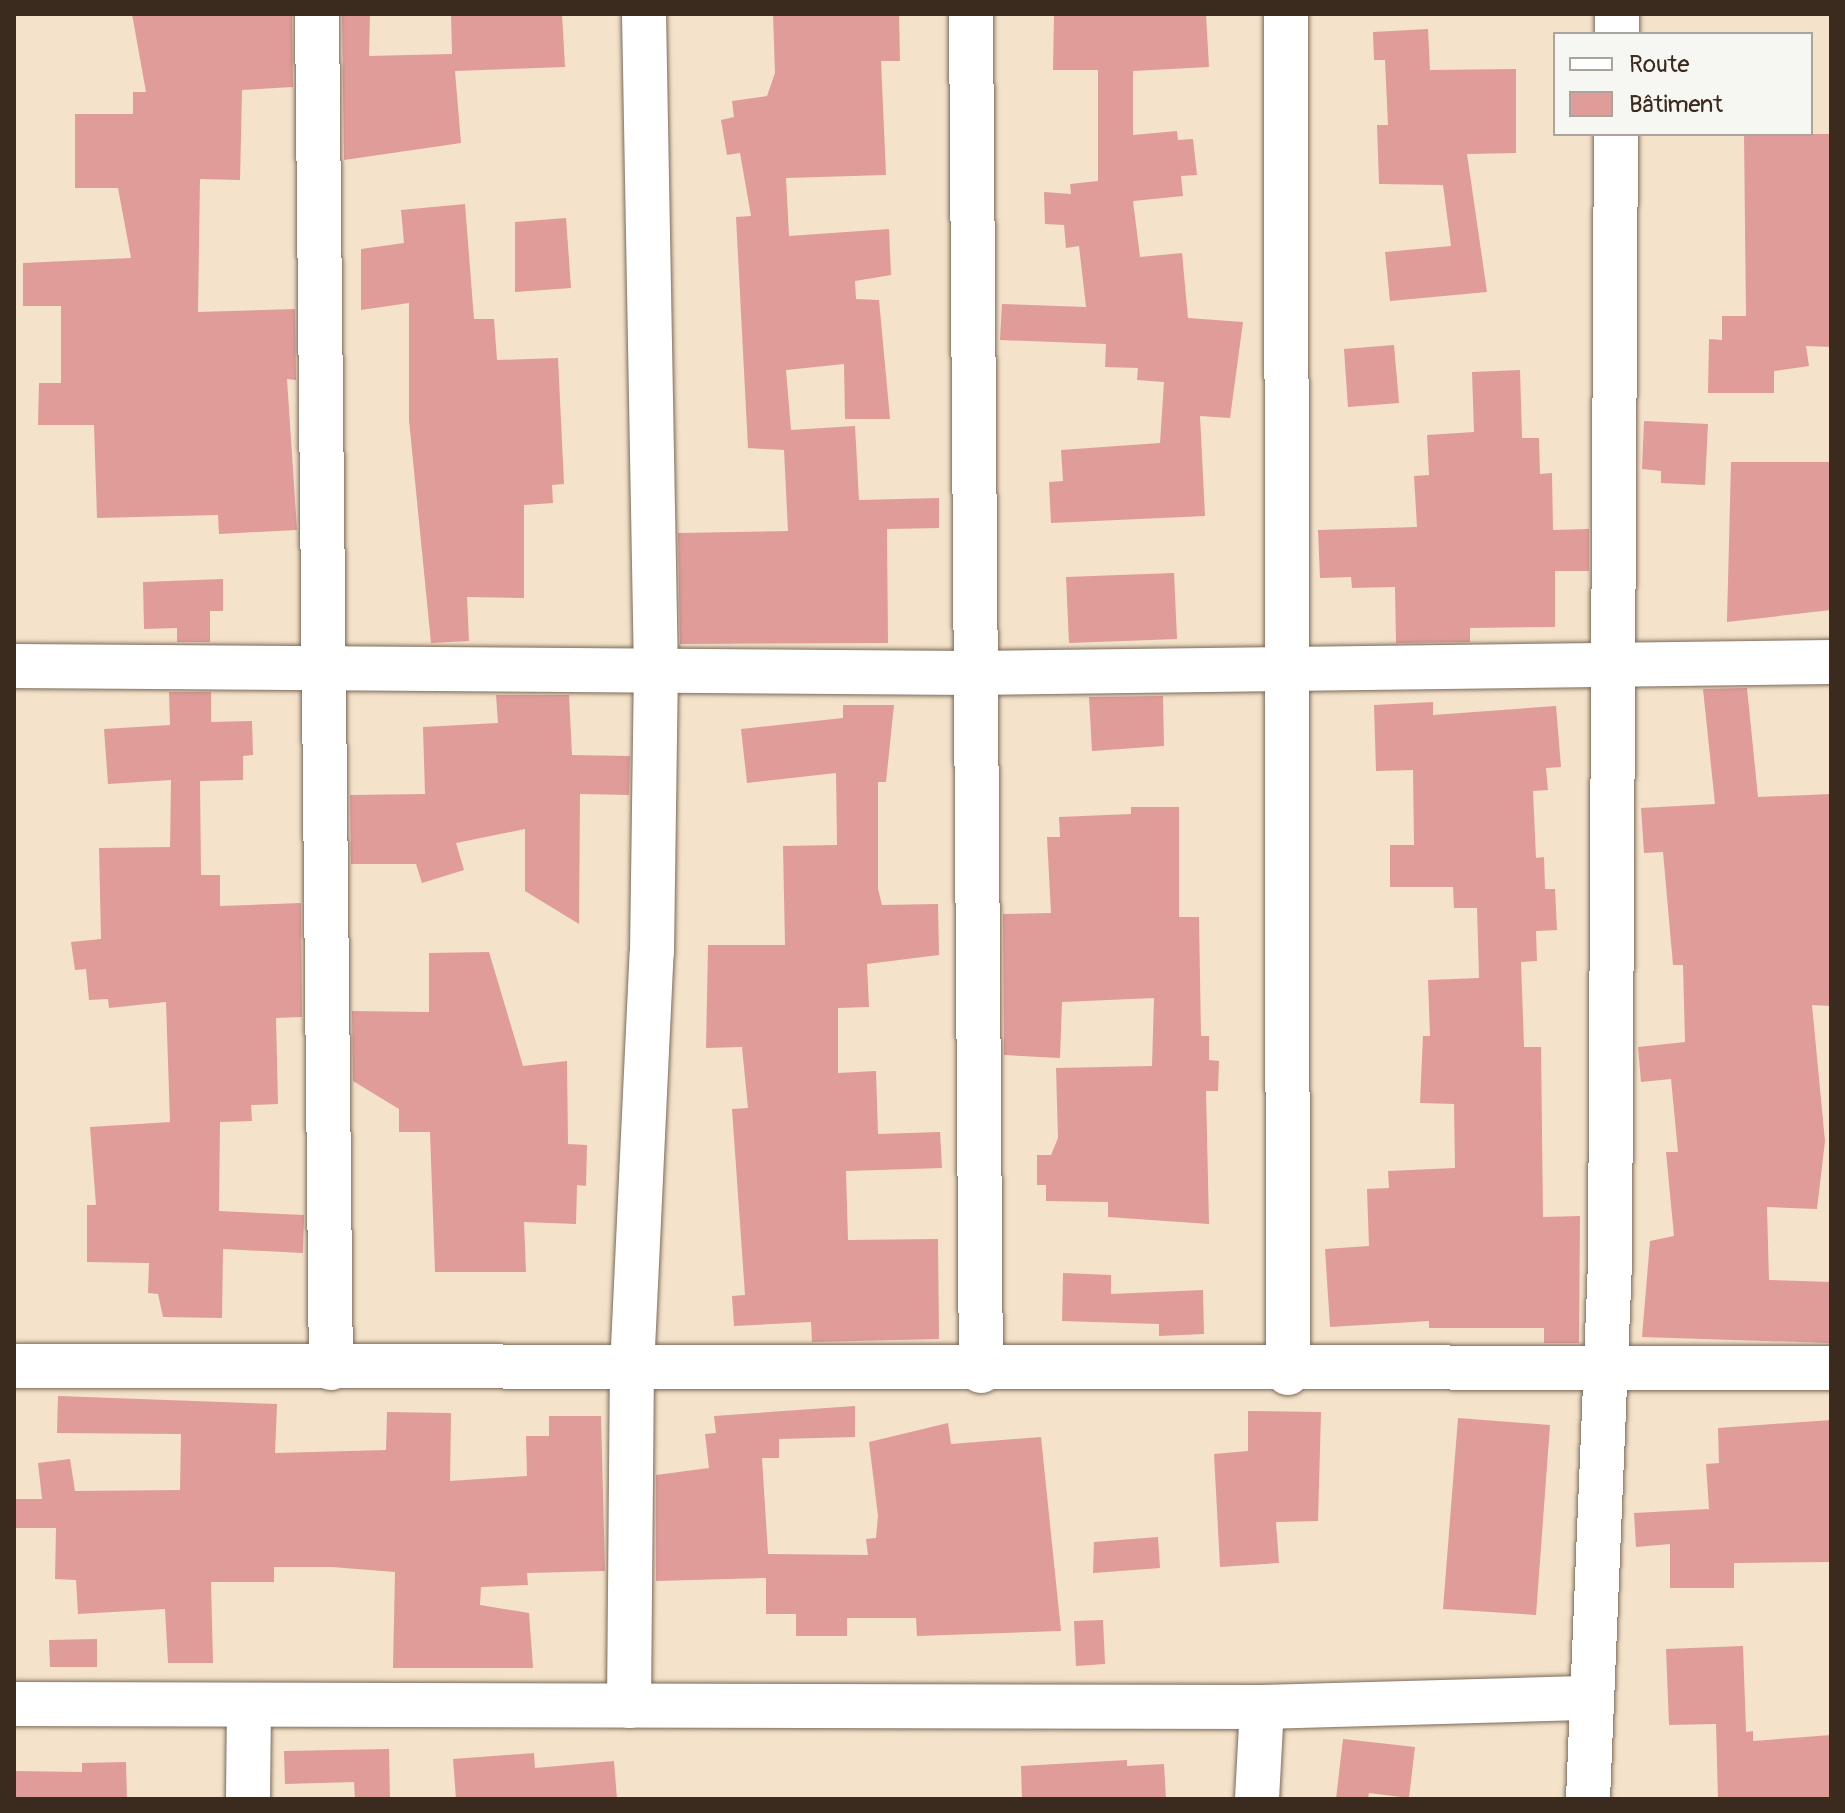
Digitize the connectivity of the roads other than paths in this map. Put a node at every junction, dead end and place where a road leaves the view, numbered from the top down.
1 (317, 14) edge
2 (644, 14) edge
3 (971, 14) edge
4 (1286, 14) edge
5 (1616, 136) edge
6 (1831, 662) edge
7 (14, 666) edge
8 (1611, 666) junction
9 (324, 671) junction
10 (1289, 671) junction
11 (971, 673) junction
12 (656, 674) junction
13 (1603, 1363) junction
14 (14, 1366) edge
15 (331, 1368) junction
16 (1831, 1368) edge
17 (632, 1369) junction
18 (981, 1371) junction
19 (1288, 1373) junction
20 (1592, 1698) junction
21 (14, 1704) edge
22 (249, 1706) junction
23 (629, 1706) junction
24 (1262, 1707) junction
25 (248, 1799) edge
26 (1257, 1799) edge
27 (1588, 1799) edge

1 - 9 street
2 - 12 street
3 - 11 street
4 - 10 street
5 - 8 street
6 - 8 street
7 - 9 street
8 - 10 street
8 - 13 street
9 - 12 street
9 - 15 street
10 - 11 street
10 - 19 street
11 - 12 street
11 - 18 street
12 - 17 street
13 - 16 street
13 - 19 street
13 - 20 street
14 - 15 street
15 - 17 street
17 - 18 street
17 - 23 street
18 - 19 street
20 - 24 street
20 - 27 street
21 - 22 street
22 - 23 street
22 - 25 street
23 - 24 street
24 - 26 street

